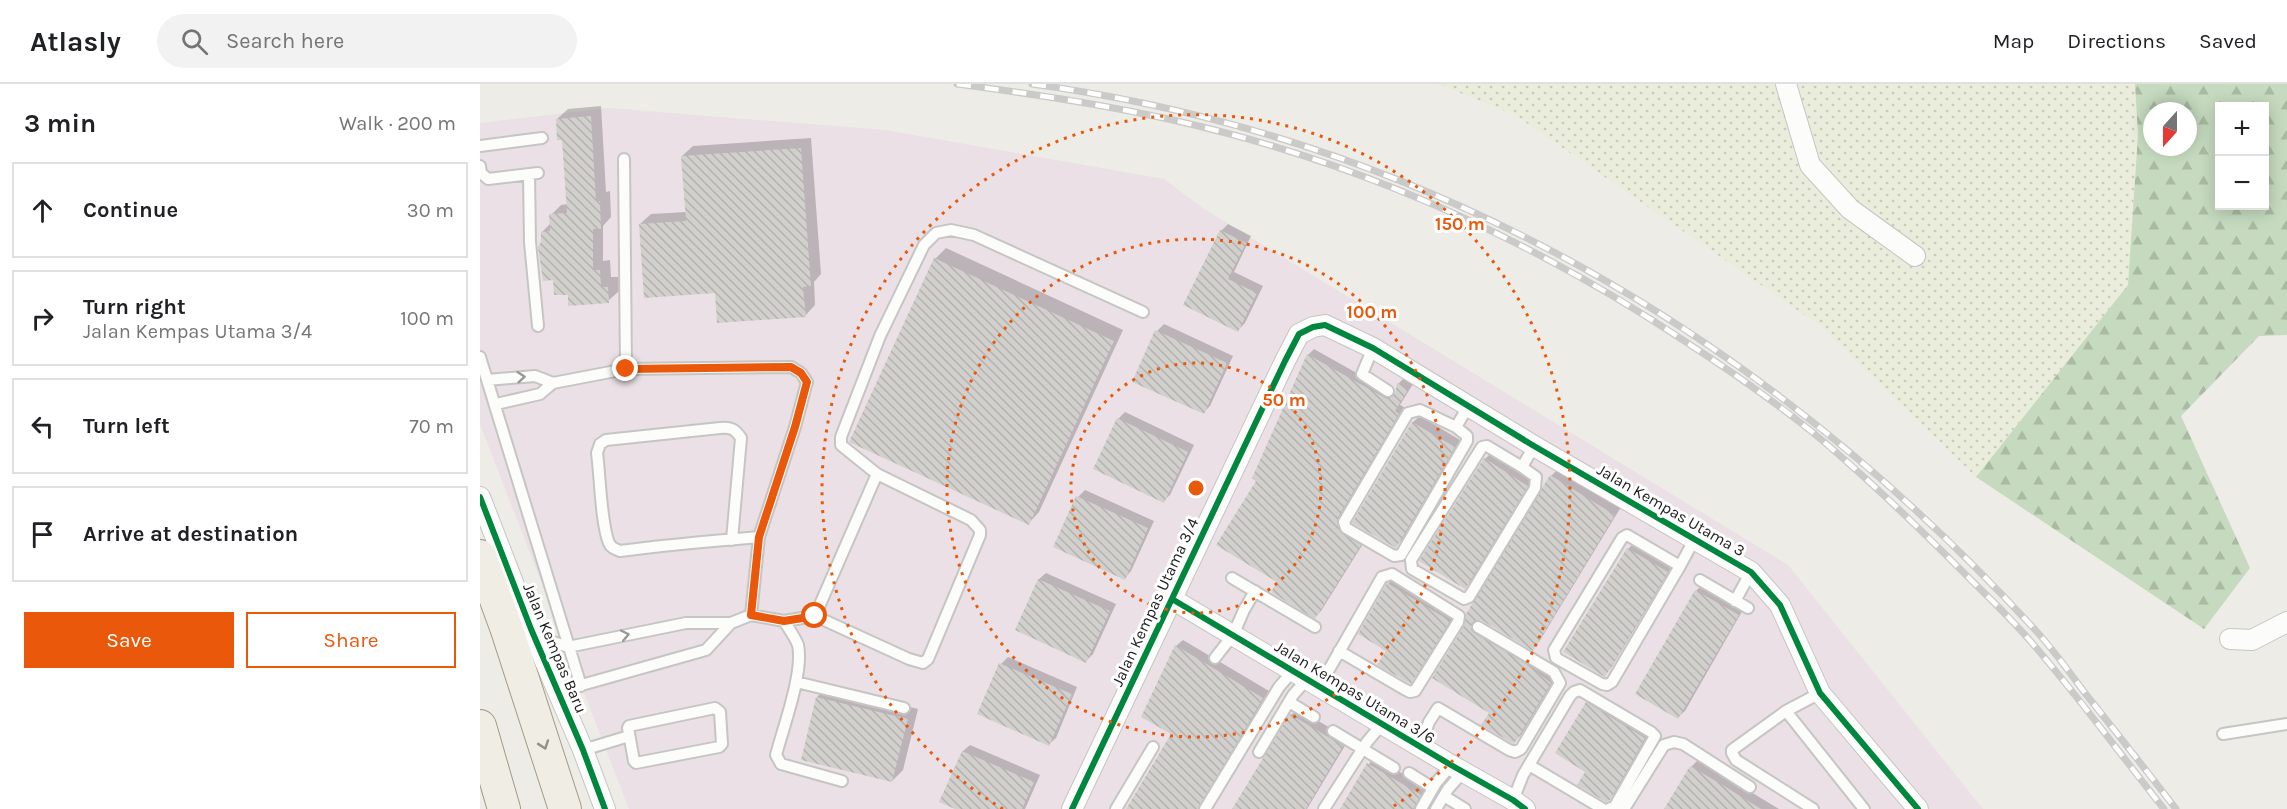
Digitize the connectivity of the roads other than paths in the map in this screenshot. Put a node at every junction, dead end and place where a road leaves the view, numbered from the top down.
1 (1786, 84) edge
2 (542, 138) dead end
3 (480, 146) edge
4 (624, 159) dead end
5 (480, 166) edge
6 (1915, 256) dead end
7 (1143, 312) dead end
8 (1325, 325) joint
9 (538, 326) dead end
10 (1373, 348) junction
11 (480, 357) edge
12 (626, 369) junction
13 (487, 380) junction
14 (553, 383) junction
15 (1388, 391) dead end
16 (496, 404) junction
17 (1469, 405) junction
18 (1455, 427) junction
19 (1534, 446) junction
20 (1522, 467) junction
21 (877, 474) junction
22 (480, 497) edge
23 (759, 537) junction
24 (732, 540) junction
25 (1694, 540) junction
26 (480, 556) edge
27 (1680, 566) junction
28 (1751, 572) junction
29 (1232, 578) dead end
30 (1700, 580) dead end
31 (1255, 591) junction
32 (1172, 599) junction
33 (1735, 601) junction
34 (1748, 608) dead end
35 (751, 615) junction
36 (815, 616) junction
37 (784, 621) junction
38 (2287, 622) edge
39 (731, 623) junction
40 (1315, 627) dead end
41 (1478, 627) dead end
42 (519, 630) junction
43 (1233, 635) junction
44 (2230, 639) dead end
45 (568, 647) junction
46 (1339, 651) junction
47 (1215, 658) dead end
48 (1306, 679) junction
49 (796, 682) junction
50 (581, 686) junction
51 (1820, 693) junction
52 (1289, 702) junction
53 (904, 708) dead end
54 (1786, 711) junction
55 (1314, 717) dead end
56 (570, 720) junction
57 (1382, 724) junction
58 (2287, 724) edge
59 (480, 726) edge
60 (1333, 731) dead end
61 (2223, 734) dead end
62 (629, 736) junction
63 (1153, 747) dead end
64 (1420, 747) junction
65 (1363, 749) junction
66 (583, 750) junction
67 (1259, 752) dead end
68 (1529, 765) junction
69 (1394, 768) dead end
70 (1457, 769) junction
71 (1409, 773) dead end
72 (842, 781) dead end
73 (1750, 787) dead end
74 (1433, 788) junction
75 (1444, 796) junction
76 (501, 804) edge
77 (1519, 804) edge
78 (542, 809) edge
79 (564, 809) edge
80 (605, 809) edge
81 (1072, 809) edge
82 (1116, 809) edge
83 (1205, 809) edge
84 (1324, 809) edge
85 (1421, 809) edge
86 (1437, 809) edge
87 (1465, 809) edge
88 (1603, 809) edge
89 (1609, 809) edge
90 (1624, 809) edge
91 (1812, 809) edge
92 (1864, 809) edge
93 (1918, 809) edge

1 - 6 street
2 - 3 lane
4 - 12 lane
5 - 9 lane
7 - 21 lane
8 - 10 street, Jalan Kempas Utama 3
8 - 32 street, Jalan Kempas Utama 3/4
10 - 15 lane
10 - 17 street, Jalan Kempas Utama 3
11 - 13 lane
12 - 14 lane
12 - 23 lane
13 -> 14 lane
13 - 16 lane
14 - 16 lane
16 - 45 lane
17 - 18 lane
17 - 19 street, Jalan Kempas Utama 3
18 - 18 lane
19 - 20 lane
19 - 25 street, Jalan Kempas Utama 3
20 - 20 lane
21 - 36 lane
21 - 36 lane
22 - 42 street, Jalan Kempas Baru
23 - 24 lane
23 - 35 lane
24 - 24 lane
25 - 27 lane
25 - 28 street, Jalan Kempas Utama 3
26 - 42 main road, Jalan Kempas Baru
27 - 27 lane
28 - 33 lane
28 - 51 street, Jalan Kempas Utama 3
29 - 31 lane
30 - 33 lane
31 - 40 lane
31 - 43 lane
32 - 43 street, Jalan Kempas Utama 3/6
32 - 81 street, Jalan Kempas Utama 3/4
33 - 34 lane
35 - 37 lane
35 - 39 lane
36 - 37 lane
37 - 49 lane
38 - 44 street
45 -> 39 lane
39 - 50 lane
41 - 64 lane
42 - 45 lane
42 - 56 street, Jalan Kempas Baru
42 - 78 main road
42 -> 79 main road, Jalan Kempas Baru
43 - 47 lane
43 - 48 street, Jalan Kempas Utama 3/6
45 - 50 lane
46 - 46 lane
46 - 48 lane
48 - 52 lane
48 - 57 street, Jalan Kempas Utama 3/6
48 - 83 lane
49 - 53 lane
49 - 72 lane
50 - 56 lane
51 - 54 lane
51 - 93 street, Jalan Kempas Utama 3
52 - 55 lane
52 - 67 lane
54 - 91 lane
54 - 92 lane
56 - 66 street, Jalan Kempas Baru
57 - 64 street, Jalan Kempas Utama 3/6
57 - 65 lane
58 - 61 lane
59 - 76 main road
60 - 65 lane
62 - 62 lane
62 - 66 lane
63 - 82 lane
64 - 70 street, Jalan Kempas Utama 3/6
65 - 69 lane
65 - 84 lane
66 - 80 street, Jalan Kempas Baru
68 - 77 lane
68 - 88 lane
68 - 89 lane
70 - 74 lane
70 - 75 lane
70 - 77 street, Jalan Kempas Utama 3/6
71 - 74 lane
73 - 90 lane
74 - 85 lane
75 - 86 lane
75 - 87 lane

